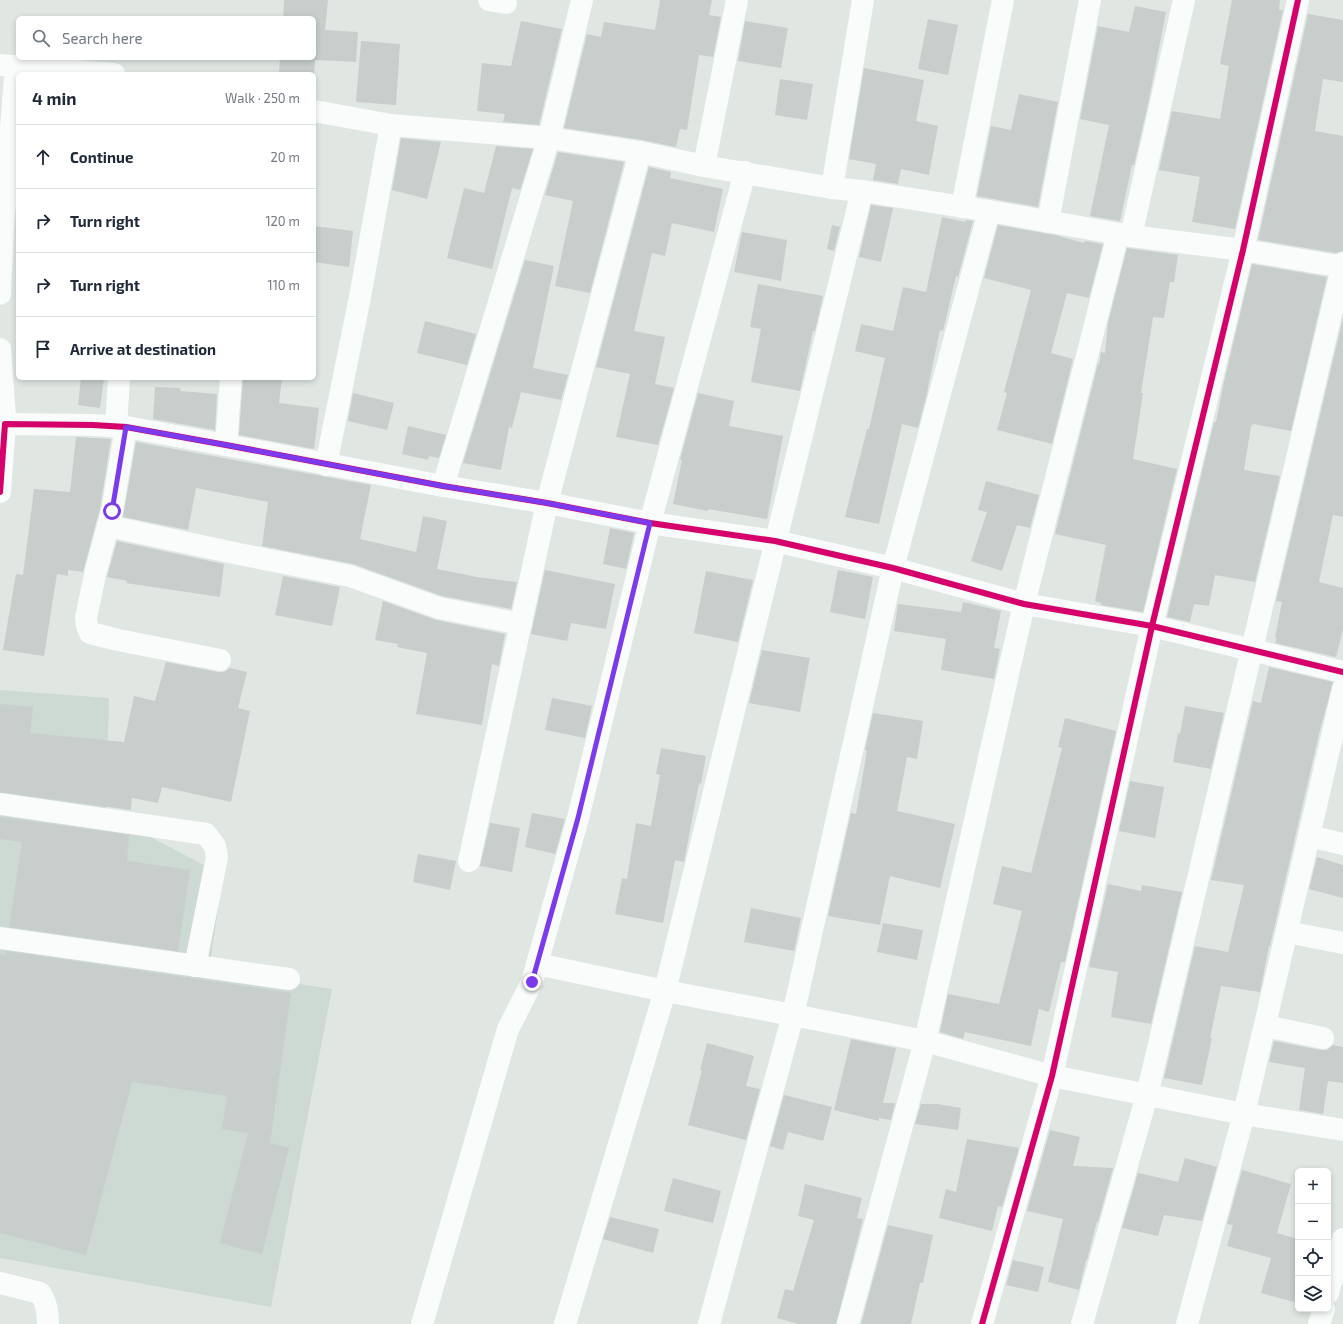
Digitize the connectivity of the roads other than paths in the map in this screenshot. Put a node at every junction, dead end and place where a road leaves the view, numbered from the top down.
1 (582, 0) edge
2 (737, 0) edge
3 (863, 0) edge
4 (1003, 0) edge
5 (1090, 0) edge
6 (1184, 0) edge
7 (1298, 0) edge
8 (8, 65) edge
9 (90, 72) edge
10 (316, 111) edge
11 (391, 125) junction
12 (549, 138) junction
13 (640, 152) junction
14 (704, 166) junction
15 (745, 172) junction
16 (832, 188) junction
17 (862, 191) junction
18 (962, 207) junction
19 (989, 211) junction
20 (1048, 222) junction
21 (1124, 235) junction
22 (1243, 250) junction
23 (1343, 266) edge
24 (0, 294) edge
25 (0, 349) edge
26 (119, 380) edge
27 (231, 380) edge
28 (3, 419) edge
29 (121, 427) junction
30 (226, 445) junction
31 (326, 465) junction
32 (443, 486) junction
33 (0, 492) edge
34 (547, 503) junction
35 (650, 523) junction
36 (108, 526) junction
37 (775, 541) junction
38 (894, 568) junction
39 (1024, 604) junction
40 (521, 624) junction
41 (1152, 626) junction
42 (1252, 650) junction
43 (220, 660) dead end
44 (1343, 672) edge
45 (1343, 689) edge
46 (0, 804) edge
47 (1309, 836) junction
48 (1343, 844) edge
49 (469, 861) dead end
50 (1287, 932) junction
51 (0, 938) edge
52 (1343, 943) edge
53 (537, 964) junction
54 (195, 966) junction
55 (289, 979) dead end
56 (665, 991) junction
57 (793, 1015) junction
58 (1265, 1026) junction
59 (1323, 1038) dead end
60 (925, 1041) junction
61 (1052, 1076) junction
62 (1147, 1095) junction
63 (1244, 1114) junction
64 (1343, 1130) edge
65 (1343, 1239) edge
66 (1331, 1282) edge
67 (0, 1284) edge
68 (1323, 1312) edge
69 (48, 1324) edge
70 (422, 1324) edge
71 (565, 1324) edge
72 (709, 1324) edge
73 (848, 1324) edge
74 (982, 1324) edge
75 (1082, 1324) edge
76 (1187, 1324) edge
77 (1319, 1324) edge

1 - 12 street
2 - 14 street
3 - 16 street
4 - 18 street
5 - 20 street
6 - 21 street
7 - 22 street
8 - 9 street
8 - 24 street
10 - 11 street
11 - 12 street
11 - 31 street
12 - 13 street
12 - 32 street
13 - 14 street
13 - 34 street
14 - 15 street
15 - 16 street
15 - 35 street
16 - 17 street
17 - 18 street
17 - 37 street
18 - 19 street
19 - 20 street
19 - 38 street
20 - 21 street
21 - 22 street
21 - 39 street
22 - 23 street
22 - 41 street
23 - 42 street
25 - 28 street
26 - 29 street
27 - 30 street
28 - 29 street
28 - 33 street
29 - 30 street
29 - 36 street
30 - 31 street
31 - 32 street
32 - 34 street
34 - 35 street
34 - 40 street
35 - 37 street
35 - 53 street
36 - 40 street
36 - 43 street
37 - 38 street
37 - 56 street
38 - 39 street
38 - 57 street
39 - 41 street
39 - 60 street
40 - 49 street
41 - 42 street
41 - 61 street
42 - 44 street
42 - 62 street
45 - 47 street
46 - 54 street
47 - 48 street
47 - 50 street
50 - 52 street
50 - 58 street
51 - 54 street
53 - 56 street
53 - 70 street
54 - 55 street
56 - 57 street
56 - 71 street
57 - 60 street
57 - 72 street
58 - 59 street
58 - 63 street
60 - 61 street
60 - 73 street
61 - 62 street
61 - 74 street
62 - 63 street
62 - 75 street
63 - 64 street
63 - 76 street
65 - 66 street
67 - 69 street
68 - 77 street

